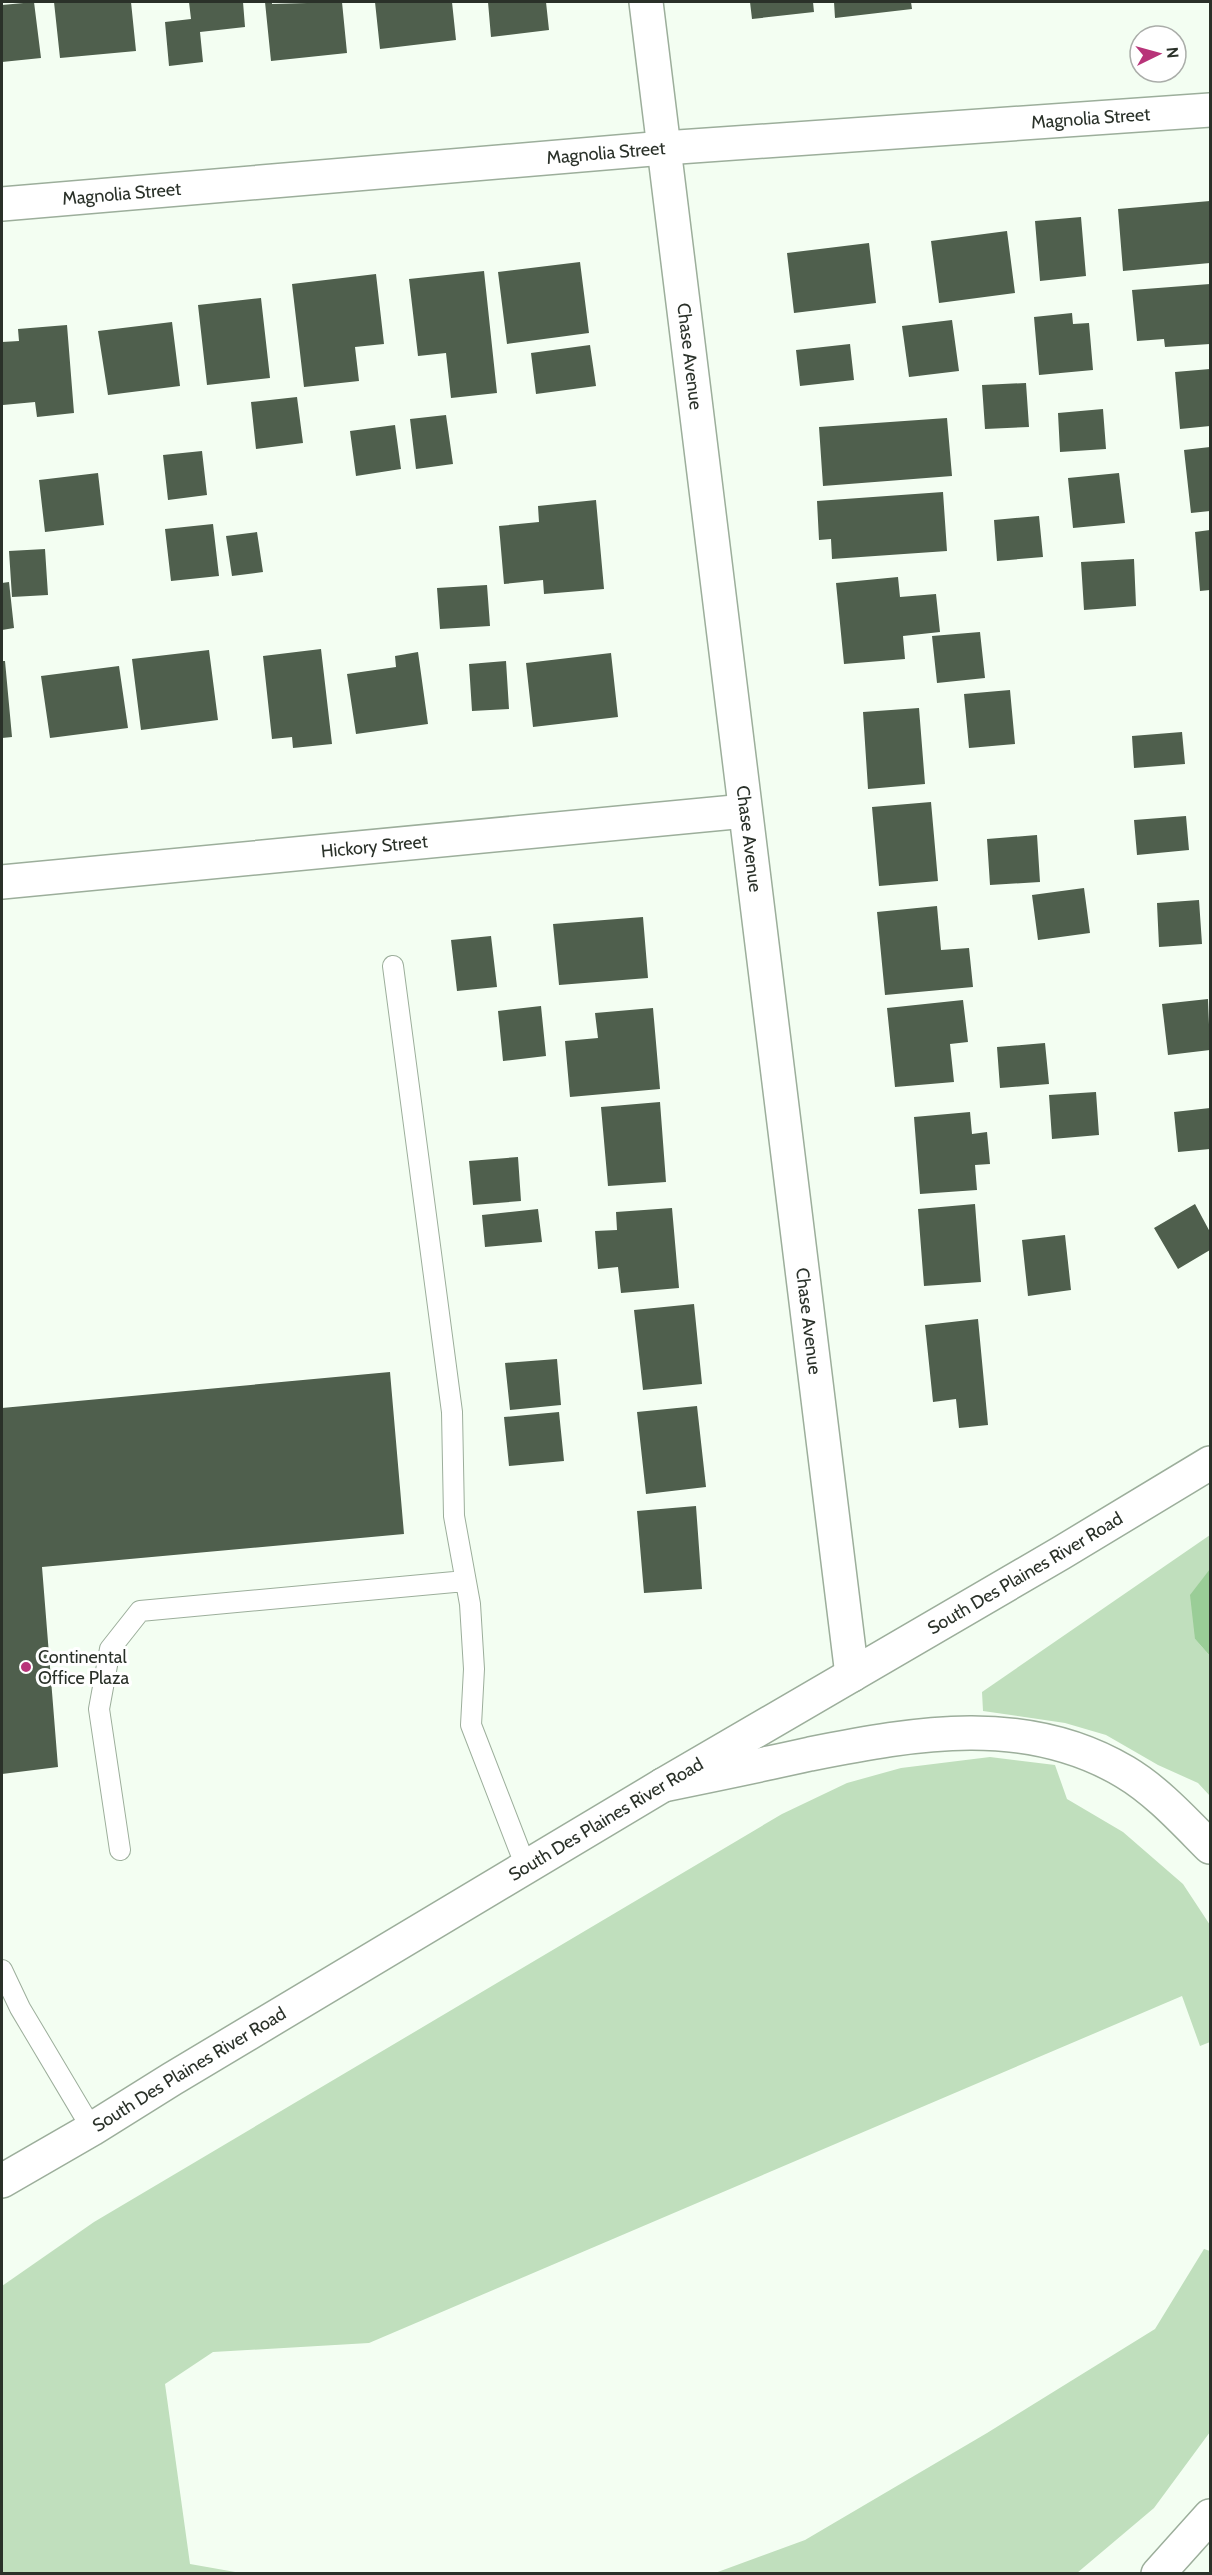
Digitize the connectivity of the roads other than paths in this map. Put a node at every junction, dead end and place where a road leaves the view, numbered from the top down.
1 (646, 2) edge
2 (1210, 110) edge
3 (664, 148) junction
4 (2, 204) edge
5 (745, 811) junction
6 (2, 882) edge
7 (393, 966) dead end
8 (1210, 1463) edge
9 (465, 1581) junction
10 (852, 1675) junction
11 (663, 1785) junction
12 (1210, 1846) edge
13 (120, 1850) dead end
14 (526, 1868) junction
15 (2, 1970) edge
16 (92, 2129) junction
17 (2, 2181) edge
18 (1210, 2516) edge
19 (1158, 2574) edge

1 - 3 main road, Chase Avenue
2 - 3 main road, Magnolia Street
3 - 4 main road, Magnolia Street
3 - 5 main road, Chase Avenue
5 - 6 main road, Hickory Street
5 - 10 main road, Chase Avenue
7 - 9 lane
8 - 10 main road, South Des Plaines River Road
9 - 13 lane
9 - 14 lane
10 - 11 main road, South Des Plaines River Road
11 - 12 main road
11 - 14 main road, South Des Plaines River Road
14 - 16 main road, South Des Plaines River Road
15 - 16 lane
16 - 17 main road, South Des Plaines River Road
18 - 19 main road

